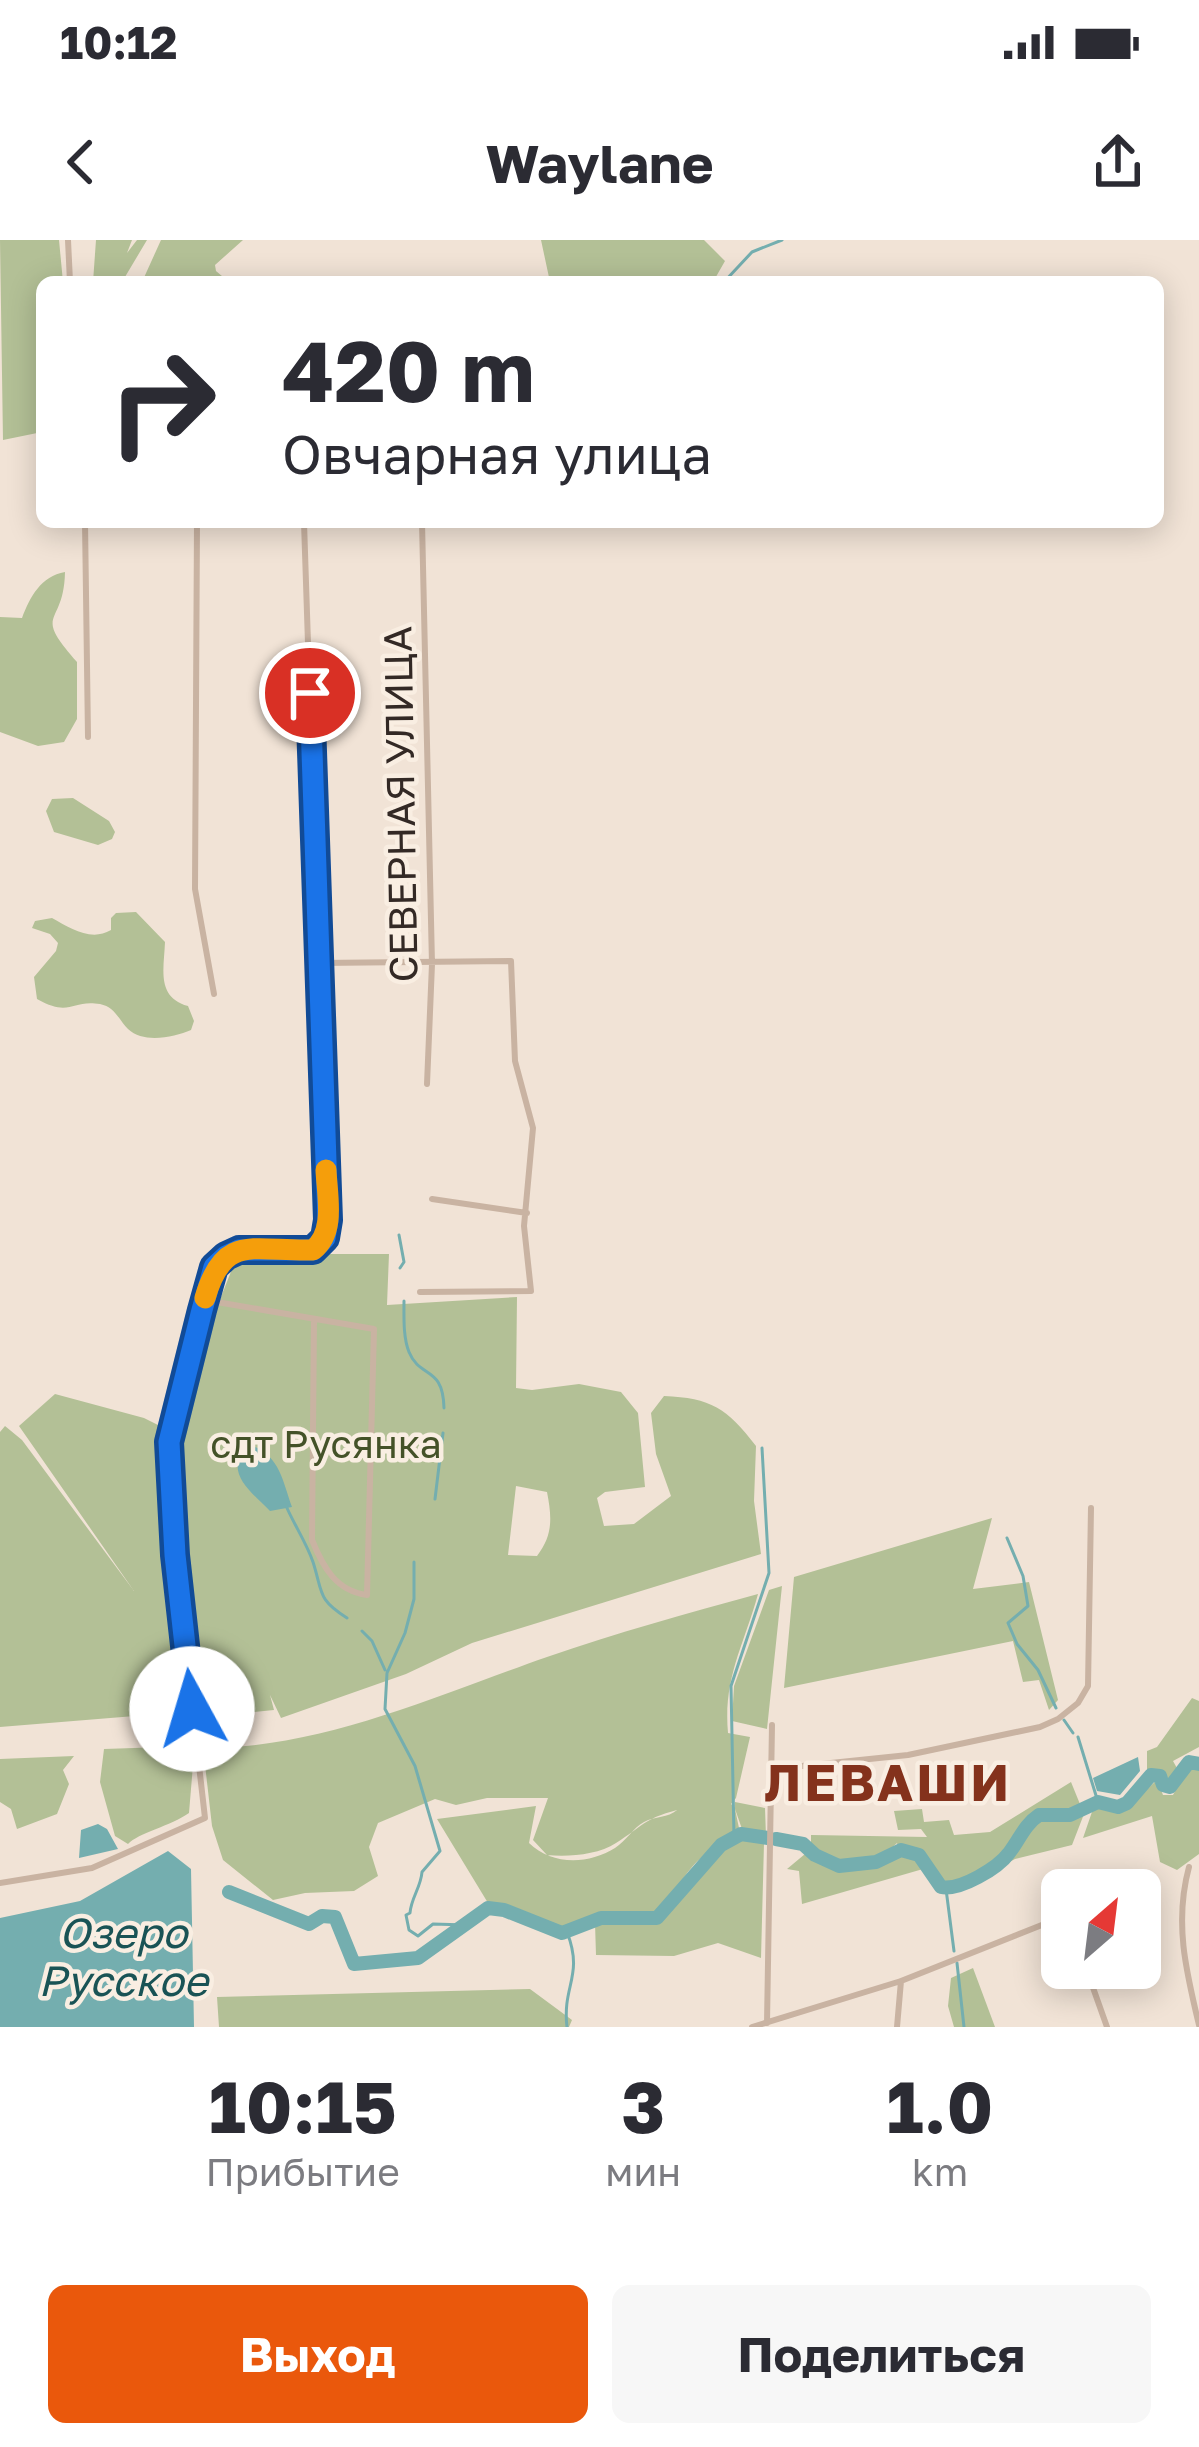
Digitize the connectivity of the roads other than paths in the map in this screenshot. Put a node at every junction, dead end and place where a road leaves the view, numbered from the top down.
1 (68, 240) edge
2 (70, 276) edge
3 (85, 528) edge
4 (197, 528) edge
5 (304, 528) edge
6 (422, 528) edge
7 (88, 737) dead end
8 (319, 963) junction
9 (432, 964) junction
10 (214, 994) dead end
11 (427, 1084) dead end
12 (431, 1199) dead end
13 (527, 1213) junction
14 (420, 1292) dead end
15 (205, 1300) junction
16 (314, 1321) junction
17 (1091, 1508) dead end
18 (772, 1725) dead end
19 (773, 1769) junction
20 (1190, 1867) dead end
21 (0, 1883) edge
22 (1041, 1925) edge
23 (901, 1981) junction
24 (1093, 1989) edge
25 (1199, 2025) edge
26 (767, 2026) edge
27 (752, 2027) edge
28 (897, 2027) edge
29 (1107, 2027) edge

1 - 2 street
3 - 7 street
4 - 10 street
5 - 8 street
6 - 9 street, СЕВЕРНАЯ УЛИЦА
8 - 9 street
8 - 15 street
9 - 11 street, СЕВЕРНАЯ УЛИЦА
9 - 13 street
12 - 13 street
13 - 14 street
15 - 16 street
15 - 21 street
16 - 16 street
17 - 19 street
18 - 19 street
19 - 26 street
20 - 25 street
22 - 23 street
23 - 26 street
23 - 28 street
24 - 29 street
26 - 27 street

